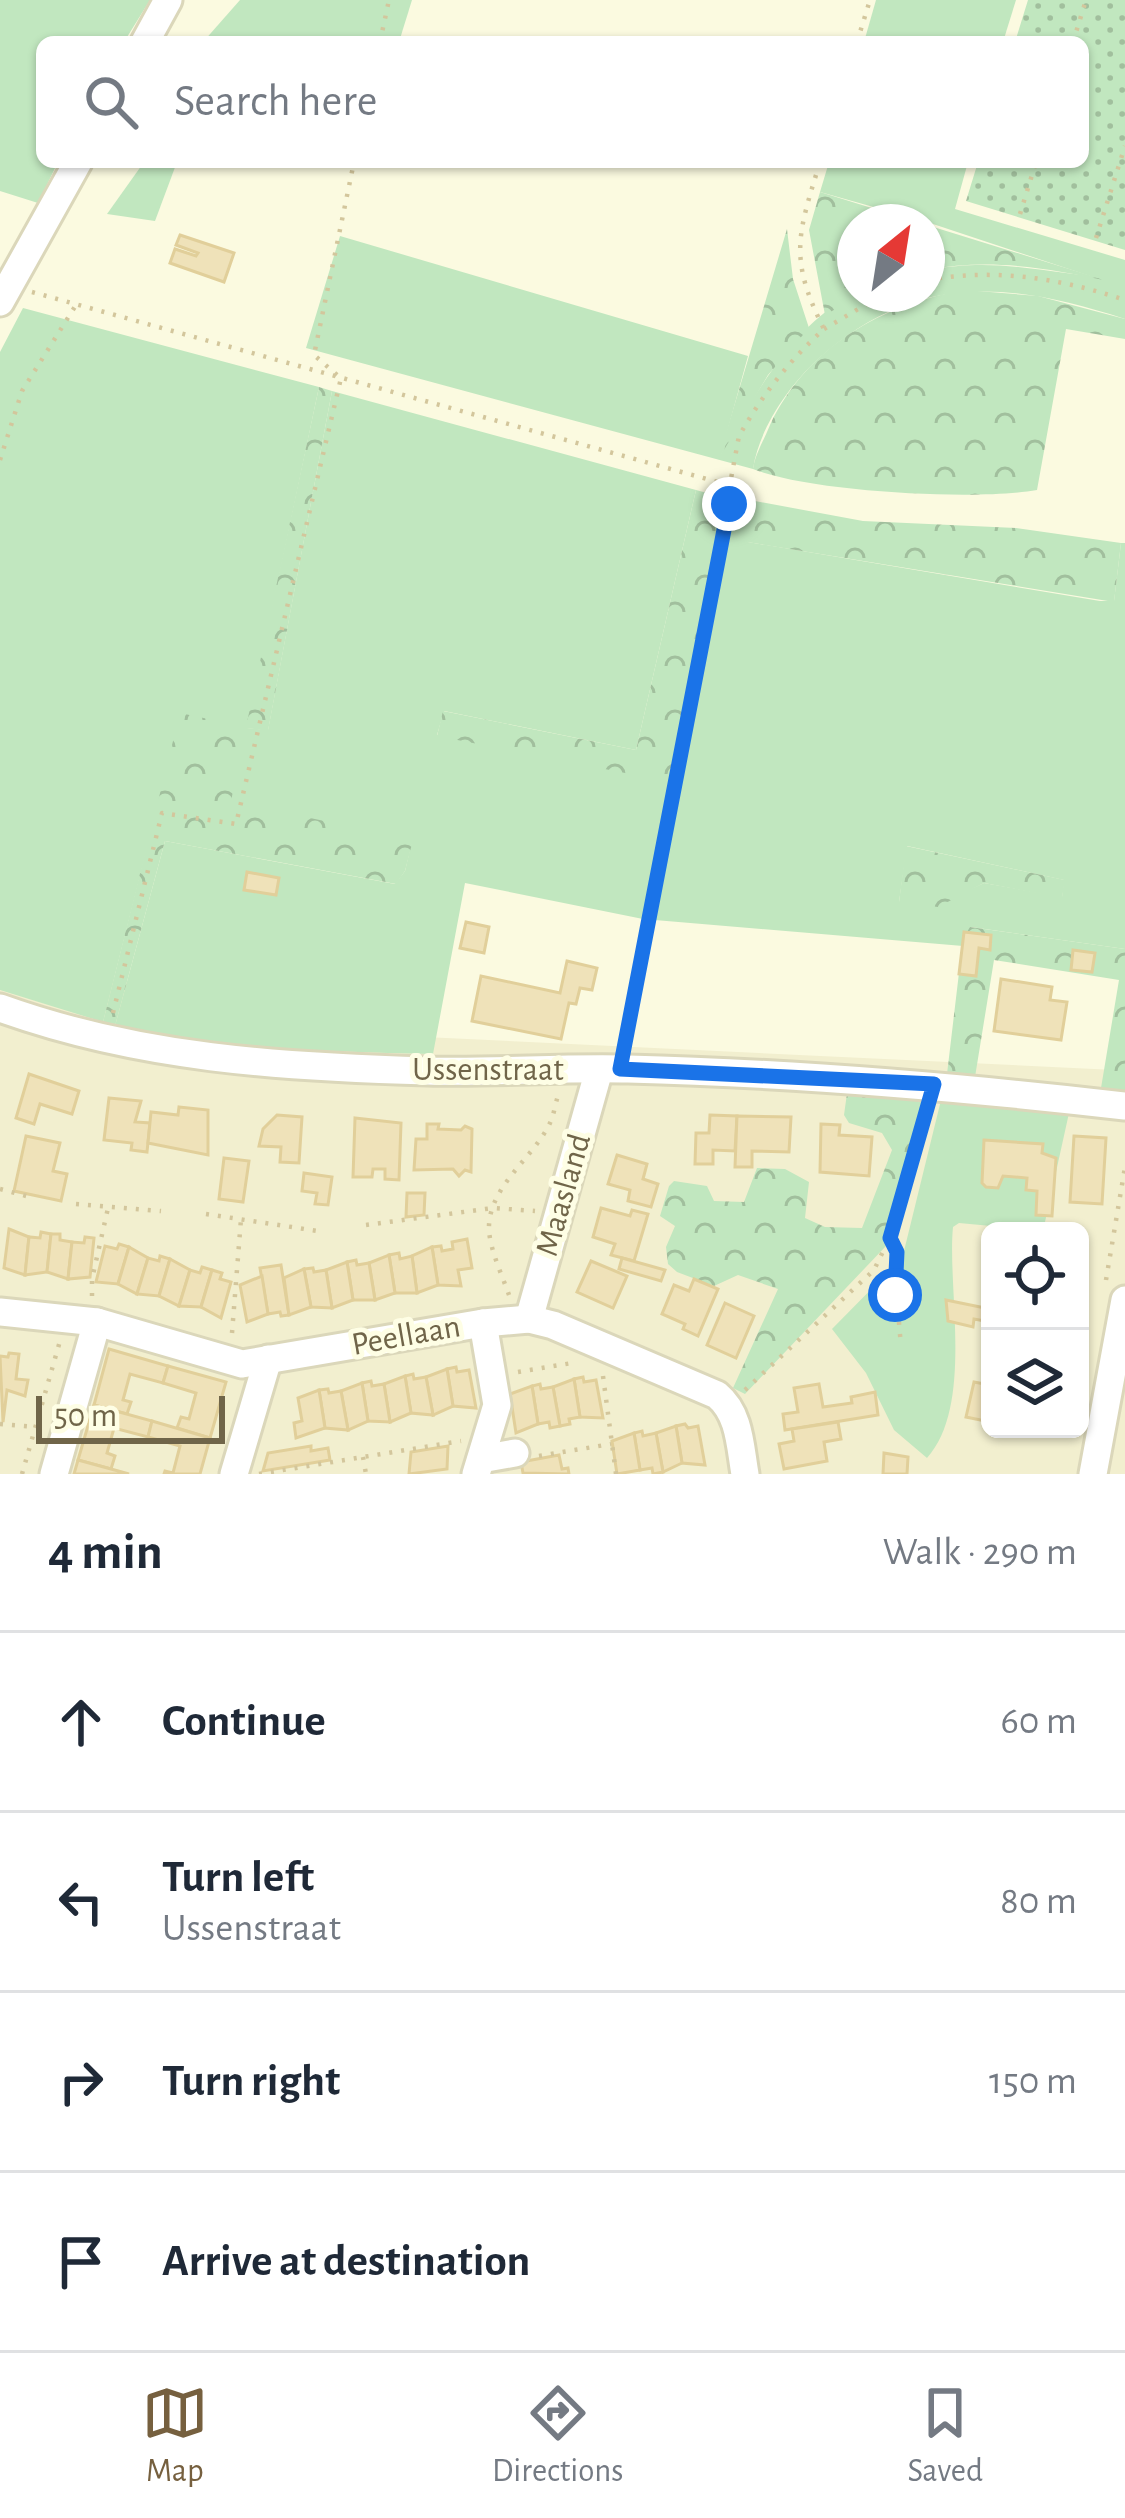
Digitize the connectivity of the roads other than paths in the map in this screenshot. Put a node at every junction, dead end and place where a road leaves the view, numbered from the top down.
1 (168, 0) edge
2 (148, 36) edge
3 (75, 168) edge
4 (5, 293) edge
5 (0, 1007) edge
6 (609, 1069) junction
7 (1125, 1106) edge
8 (1125, 1300) edge
9 (94, 1309) junction
10 (0, 1312) edge
11 (529, 1319) junction
12 (483, 1323) junction
13 (268, 1359) junction
14 (525, 1455) road end
15 (482, 1456) edge
16 (55, 1474) edge
17 (234, 1474) edge
18 (745, 1474) edge
19 (1093, 1474) edge

1 - 2 street
3 - 4 street
5 - 6 street, Ussenstraat
6 - 7 street, Ussenstraat
6 - 11 street, Maasland
8 - 19 street
9 - 10 street, Peellaan
9 - 13 street, Peellaan
9 - 16 street
11 - 12 street, Peellaan
11 - 18 street, Peellaan
12 - 13 street, Peellaan
12 - 15 street
13 - 17 street
14 - 15 street

